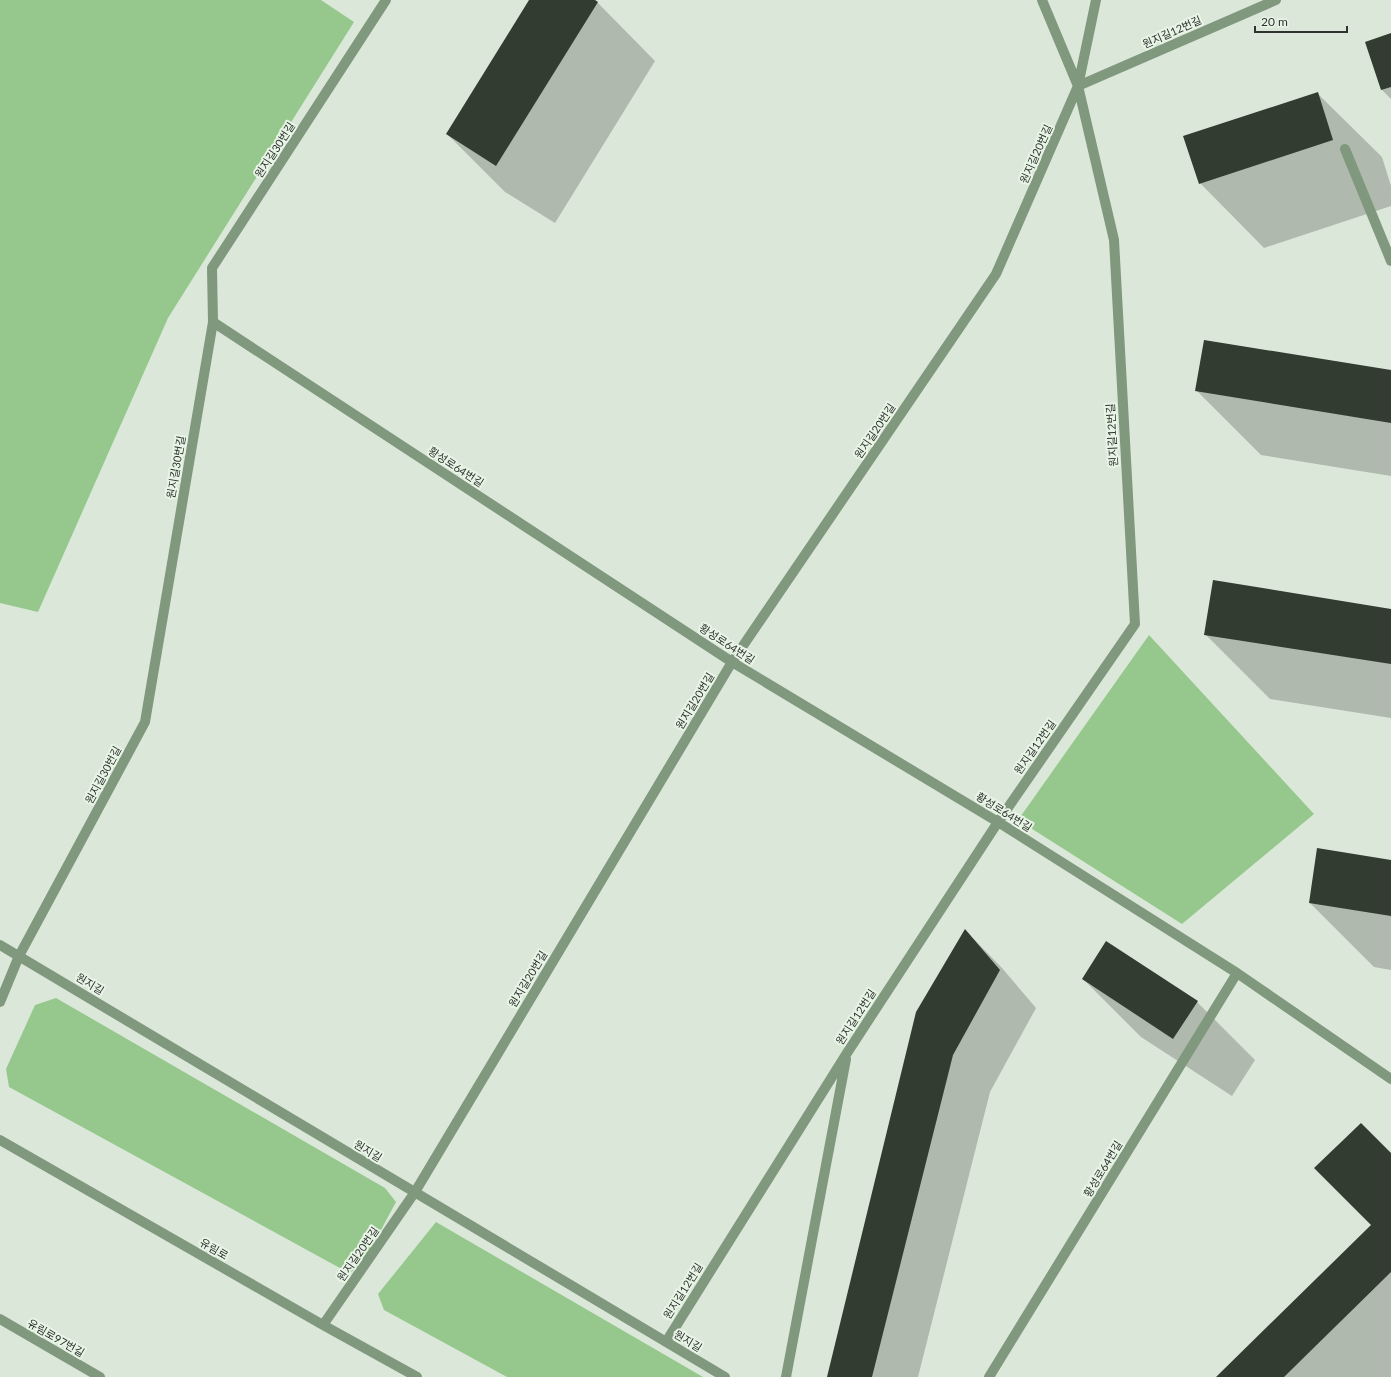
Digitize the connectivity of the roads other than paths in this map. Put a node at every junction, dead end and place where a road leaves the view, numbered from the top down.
1 (386, 0) edge
2 (1042, 0) edge
3 (1096, 0) edge
4 (1276, 0) edge
5 (1078, 86) junction
6 (1345, 149) dead end
7 (1391, 261) edge
8 (213, 322) junction
9 (732, 662) junction
10 (998, 822) junction
11 (0, 945) edge
12 (19, 956) junction
13 (1237, 973) junction
14 (0, 1002) edge
15 (847, 1053) junction
16 (1391, 1080) edge
17 (0, 1140) edge
18 (415, 1192) junction
19 (0, 1319) edge
20 (323, 1325) junction
21 (666, 1342) junction
22 (100, 1377) edge
23 (417, 1377) edge
24 (725, 1377) edge
25 (786, 1377) edge
26 (989, 1377) edge

1 - 8 street, 원지길30번길
2 - 5 street, 원지길12번길
3 - 5 street, 원지길12번길
4 - 5 street, 원지길12번길
5 - 9 street, 원지길20번길
5 - 10 street, 원지길12번길
6 - 7 street
8 - 9 street, 황성로64번길
8 - 12 street, 원지길30번길
9 - 10 street, 황성로64번길
9 - 18 street, 원지길20번길
10 - 13 street, 황성로64번길
10 - 15 street, 원지길12번길
11 - 12 street, 원지길
12 - 14 street, 원지길30번길
12 - 18 street, 원지길
13 - 16 street, 황성로64번길
13 - 26 street, 황성로64번길
15 - 21 street, 원지길12번길
15 - 25 street
17 - 20 street, 유림로
18 - 20 street, 원지길20번길
18 - 21 street, 원지길
19 - 22 street, 유림로97번길
20 - 23 street, 유림로
21 - 24 street, 원지길

